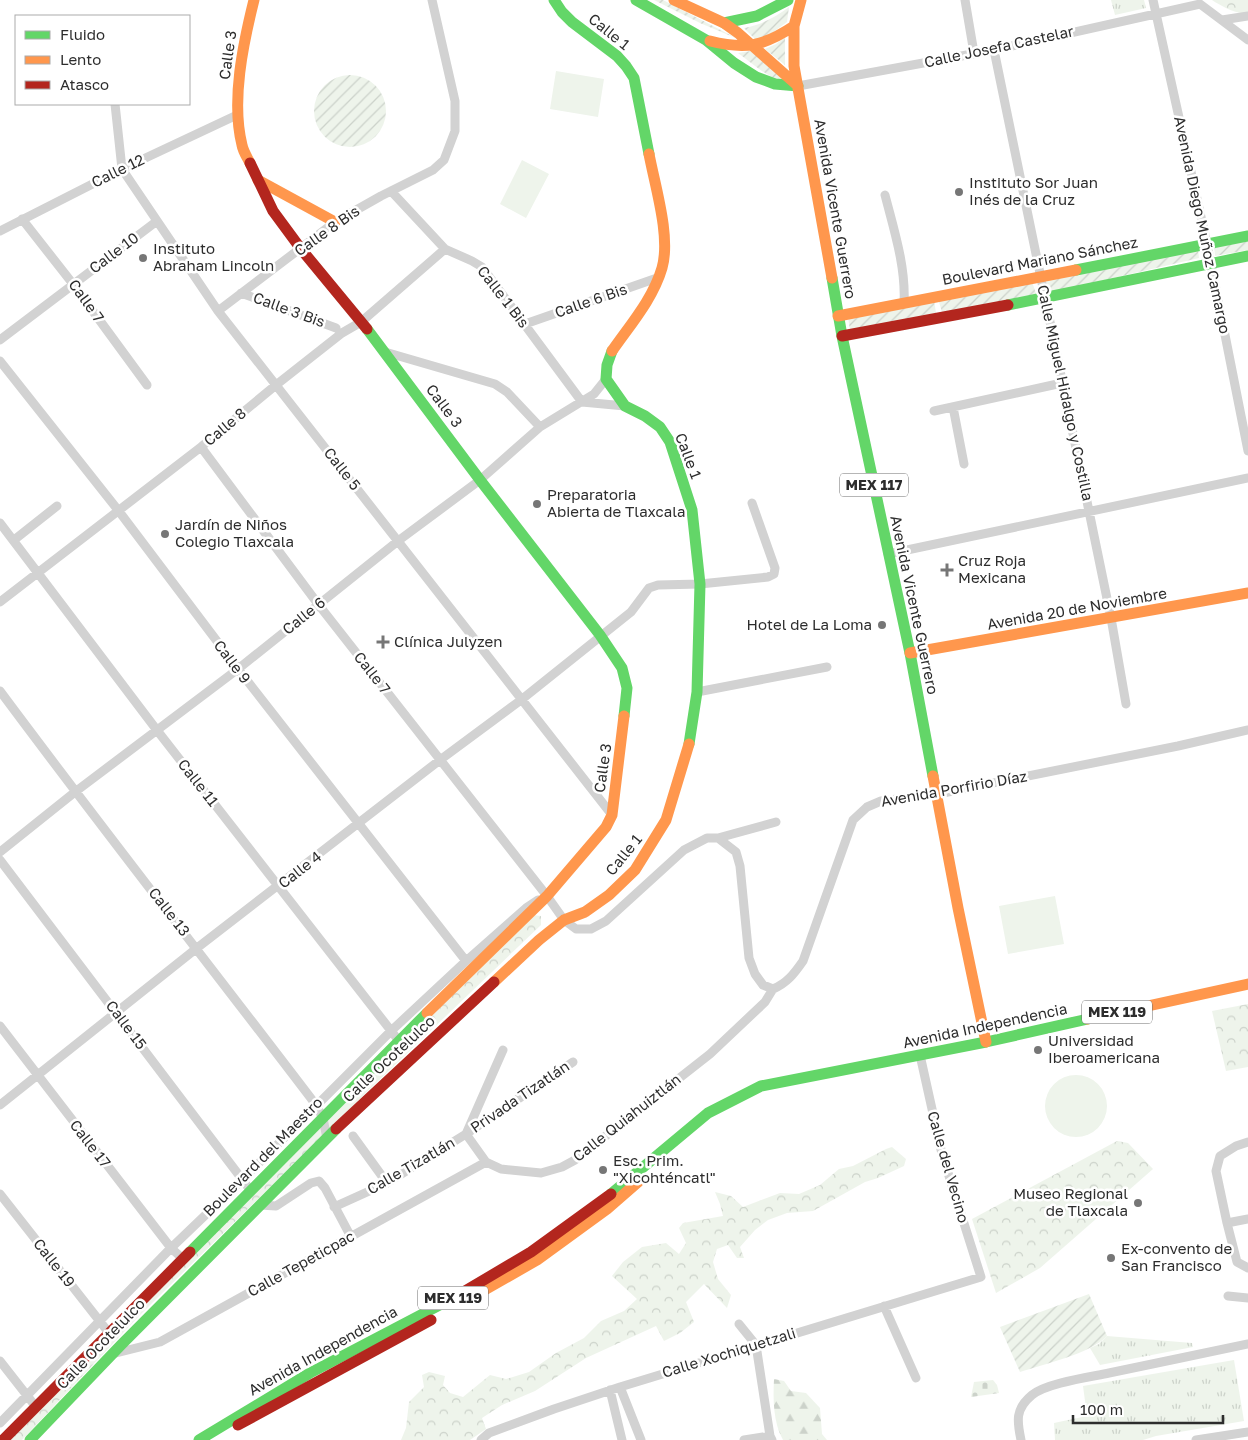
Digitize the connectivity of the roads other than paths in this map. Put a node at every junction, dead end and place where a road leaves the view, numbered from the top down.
1 (254, 0) edge
2 (432, 0) edge
3 (554, 0) edge
4 (636, 0) edge
5 (674, 0) edge
6 (788, 0) edge
7 (801, 0) edge
8 (965, 0) edge
9 (1154, 0) edge
10 (1157, 14) junction
11 (1248, 16) edge
12 (1222, 20) junction
13 (724, 23) junction
14 (794, 26) junction
15 (706, 40) junction
16 (1248, 40) edge
17 (753, 46) junction
18 (994, 50) junction
19 (974, 53) junction
20 (798, 86) junction
21 (115, 105) edge
22 (237, 115) junction
23 (122, 169) junction
24 (258, 180) junction
25 (391, 191) junction
26 (885, 195) dead end
27 (22, 219) junction
28 (156, 221) junction
29 (335, 222) junction
30 (0, 231) edge
31 (1248, 236) edge
32 (1207, 244) junction
33 (301, 249) junction
34 (445, 249) junction
35 (1248, 256) edge
36 (1211, 263) junction
37 (1040, 276) junction
38 (657, 278) junction
39 (73, 284) junction
40 (241, 293) junction
41 (936, 297) junction
42 (1044, 298) junction
43 (904, 303) junction
44 (218, 311) junction
45 (838, 316) junction
46 (940, 317) junction
47 (361, 322) junction
48 (525, 324) junction
49 (336, 328) dead end
50 (842, 336) junction
51 (0, 340) edge
52 (385, 352) junction
53 (0, 361) edge
54 (606, 380) junction
55 (1062, 383) junction
56 (276, 385) junction
57 (147, 386) dead end
58 (582, 402) junction
59 (625, 406) junction
60 (953, 407) junction
61 (934, 411) dead end
62 (1245, 423) edge
63 (540, 426) junction
64 (201, 447) junction
65 (1248, 451) edge
66 (964, 464) dead end
67 (1248, 478) edge
68 (480, 480) junction
69 (752, 504) dead end
70 (57, 506) dead end
71 (118, 510) junction
72 (1089, 510) junction
73 (0, 523) edge
74 (14, 540) junction
75 (398, 541) junction
76 (888, 554) junction
77 (38, 572) junction
78 (700, 584) junction
79 (1248, 593) edge
80 (1, 598) edge
81 (318, 604) junction
82 (1111, 618) junction
83 (600, 636) junction
84 (910, 653) junction
85 (827, 667) dead end
86 (238, 669) junction
87 (0, 691) edge
88 (697, 692) junction
89 (521, 700) junction
90 (1126, 704) dead end
91 (156, 730) junction
92 (1248, 730) edge
93 (440, 760) junction
94 (75, 792) junction
95 (938, 794) junction
96 (612, 815) junction
97 (776, 822) dead end
98 (359, 823) junction
99 (606, 827) joint
100 (718, 838) junction
101 (0, 852) edge
102 (0, 860) edge
103 (279, 886) junction
104 (547, 896) junction
105 (564, 920) junction
106 (197, 948) junction
107 (466, 961) junction
108 (1248, 984) edge
109 (773, 989) junction
110 (118, 1013) junction
111 (0, 1026) edge
112 (391, 1031) junction
113 (399, 1041) junction
114 (986, 1042) junction
115 (502, 1050) dead end
116 (920, 1055) junction
117 (382, 1058) junction
118 (573, 1062) dead end
119 (37, 1075) junction
120 (393, 1075) junction
121 (730, 1101) junction
122 (0, 1104) edge
123 (316, 1105) junction
124 (323, 1118) junction
125 (466, 1134) junction
126 (352, 1136) dead end
127 (328, 1139) junction
128 (1248, 1142) edge
129 (486, 1162) junction
130 (243, 1179) junction
131 (387, 1183) junction
132 (251, 1191) junction
133 (0, 1194) edge
134 (260, 1205) junction
135 (334, 1207) junction
136 (1248, 1219) edge
137 (1227, 1223) junction
138 (351, 1236) junction
139 (171, 1248) junction
140 (182, 1259) junction
141 (1248, 1268) edge
142 (981, 1277) joint
143 (1228, 1296) dead end
144 (1248, 1298) edge
145 (884, 1306) junction
146 (100, 1322) junction
147 (739, 1324) dead end
148 (109, 1333) junction
149 (1248, 1344) edge
150 (756, 1345) junction
151 (111, 1354) junction
152 (0, 1361) edge
153 (916, 1378) dead end
154 (620, 1387) junction
155 (610, 1390) junction
156 (26, 1396) junction
157 (36, 1406) junction
158 (0, 1423) edge
159 (1248, 1432) edge
160 (771, 1438) edge
161 (3, 1440) edge
162 (30, 1440) edge
163 (199, 1440) edge
164 (214, 1440) edge
165 (481, 1440) edge
166 (622, 1440) edge
167 (641, 1440) edge
168 (744, 1440) edge
169 (1021, 1440) edge
170 (1196, 1440) edge

1 - 22 main road, Calle 3
2 - 25 street
3 - 38 main road, Calle 1
4 - 15 main road
5 - 13 main road
6 - 13 main road
7 - 14 main road, MEX 117
8 - 19 street
9 - 10 street, Avenida Diego Muñoz Camargo
10 - 12 street, Calle Josefa Castelar
10 - 18 street, Calle Josefa Castelar
10 - 32 street, Avenida Diego Muñoz Camargo
11 - 12 street
12 - 16 street
13 - 17 main road
14 - 17 main road
14 - 20 main road, Avenida Vicente Guerrero / MEX 117
15 - 17 main road
15 - 20 main road
17 - 20 main road
18 - 19 street, Calle Josefa Castelar
18 - 37 street, Calle Miguel Hidalgo y Costilla
19 - 20 street, Calle Josefa Castelar
20 - 45 main road, Avenida Vicente Guerrero / MEX 117
21 - 23 street, Calle 5
22 - 23 street, Calle 12
22 - 24 main road, Calle 3
23 - 27 street, Calle 12
23 - 28 street, Calle 5
24 - 29 main road
24 - 33 main road, Calle 3
25 - 29 street, Calle 8 Bis
25 - 34 street, Calle 1 Bis
26 - 43 street
27 - 30 street, Calle 12
27 - 39 street, Calle 7
28 - 39 street, Calle 10
28 - 44 street, Calle 5
29 - 33 street, Calle 8 Bis
31 - 32 main road, Boulevard Mariano Sánchez
32 - 36 street, Avenida Diego Muñoz Camargo
32 - 37 main road, Boulevard Mariano Sánchez
33 - 40 street, Calle 8 Bis
33 - 47 main road, Calle 3
34 - 47 street, Calle 8
34 - 48 street, Calle 1 Bis
35 - 36 main road
36 - 42 main road
36 - 62 street, Avenida Diego Muñoz Camargo
37 - 41 main road, Boulevard Mariano Sánchez
37 - 42 street, Calle Miguel Hidalgo y Costilla
38 - 48 street, Calle 6 Bis
38 - 54 main road, Calle 1
39 - 51 street, Calle 10
39 - 57 street, Calle 7
40 - 44 street, Calle 8 Bis
40 - 49 street, Calle 3 Bis
41 - 43 main road, Boulevard Mariano Sánchez
41 - 46 main road
42 - 46 main road
42 - 55 street, Calle Miguel Hidalgo y Costilla
43 - 45 main road, Boulevard Mariano Sánchez
44 - 56 street, Calle 5
45 - 50 main road, Avenida Vicente Guerrero / MEX 117
46 - 50 main road
47 - 52 main road, Calle 3
47 - 56 street, Calle 8
48 - 58 street, Calle 1 Bis
50 - 76 main road, Avenida Vicente Guerrero / MEX 117
52 - 63 street
52 - 68 main road, Calle 3
53 - 71 street, Calle 9
54 - 58 street, Calle 6
54 - 59 main road, Calle 1
55 - 60 street
55 - 72 street, Calle Miguel Hidalgo y Costilla
56 - 64 street, Calle 8
56 - 75 street, Calle 5
58 - 59 street
58 - 63 street, Calle 6
59 - 78 main road, Calle 1
60 - 61 street
60 - 66 street
62 - 65 street, Avenida Diego Muñoz Camargo
63 - 68 street, Calle 6
64 - 71 street, Calle 8
64 - 81 street, Calle 7
67 - 72 street
68 - 75 street, Calle 6
68 - 83 main road, Calle 3
69 - 78 street, Calle 4
70 - 74 street
71 - 77 street, Calle 8
71 - 86 street, Calle 9
72 - 76 street
72 - 82 street, Calle Miguel Hidalgo y Costilla
73 - 74 street, Calle 11
74 - 77 street, Calle 11
75 - 81 street, Calle 6
75 - 89 street, Calle 5
76 - 84 main road, Avenida Vicente Guerrero / MEX 117
77 - 80 street, Calle 8
77 - 91 street, Calle 11
78 - 83 street, Calle 4
78 - 88 main road, Calle 1
79 - 82 main road, Avenida 20 de Noviembre
81 - 86 street, Calle 6
81 - 93 street, Calle 7
82 - 84 main road, Avenida 20 de Noviembre
82 - 90 street, Calle Miguel Hidalgo y Costilla
83 - 89 street, Calle 4
83 - 96 main road, Calle 3
84 - 95 main road, Avenida Vicente Guerrero
85 - 88 street
86 - 91 street, Calle 6
86 - 98 street, Calle 9
87 - 94 street, Calle 13
88 - 105 main road, Calle 1
89 - 93 street, Calle 4
89 - 96 street, Calle 5
91 - 94 street, Calle 6
91 - 103 street, Calle 11
92 - 95 street, Avenida Porfirio Díaz
93 - 98 street, Calle 4
93 - 104 street, Calle 7
94 - 101 street, Calle 6
94 - 106 street, Calle 13
95 - 109 street, Avenida Porfirio Díaz
95 - 114 main road, Avenida Vicente Guerrero
96 - 99 main road, Calle 3
97 - 100 street
98 - 103 street, Calle 4
98 - 107 street, Calle 9
99 - 104 main road, Boulevard del Maestro
100 - 105 street
100 - 109 street
102 - 110 street, Calle 15
103 - 106 street, Calle 4
103 - 112 street, Calle 11
104 - 105 street
104 - 107 street, Boulevard del Maestro
104 - 113 main road, Boulevard del Maestro
105 - 120 main road, Calle Ocotelulco
106 - 110 street, Calle 4
106 - 123 street, Calle 13
107 - 112 street, Boulevard del Maestro
108 - 114 main road, Avenida Independencia / MEX 119
109 - 129 street, Calle Quiahuiztlán
110 - 119 street, Calle 4
110 - 130 street, Calle 15
111 - 119 street, Calle 17
112 - 113 street, Calle 11
112 - 123 street, Boulevard del Maestro
113 - 117 main road, Boulevard del Maestro
114 - 116 main road, Avenida Independencia / MEX 119
115 - 125 street, Privada Tizatlán
116 - 121 main road, Avenida Independencia / MEX 119
116 - 142 street, Calle del Vecino
117 - 120 main road
117 - 124 main road, Boulevard del Maestro
118 - 125 street, Privada Tizatlán
119 - 122 street, Calle 4
119 - 139 street, Calle 17
120 - 127 main road, Calle Ocotelulco
121 - 163 main road, Avenida Independencia / MEX 119
121 - 164 main road, Avenida Independencia / MEX 119
123 - 124 street, Calle 13
123 - 130 street, Boulevard del Maestro
124 - 127 street, Calle 13
124 - 132 main road, Boulevard del Maestro
125 - 129 street
125 - 131 street, Calle Tizatlán
126 - 131 street
127 - 134 main road, Calle Ocotelulco
128 - 137 street
129 - 138 street, Calle Tepeticpac
130 - 132 street, Calle 15
130 - 139 street, Boulevard del Maestro
131 - 135 street, Calle Tizatlán
132 - 140 main road, Boulevard del Maestro
133 - 146 street, Calle 19
134 - 135 street
134 - 151 main road, Calle Ocotelulco
135 - 138 street
136 - 137 street
137 - 141 street
138 - 151 street, Calle Tepeticpac
139 - 140 street, Calle 17
139 - 146 street, Boulevard del Maestro
140 - 148 main road, Boulevard del Maestro
142 - 145 street, Calle Xochiquetzali
143 - 144 street
145 - 150 street, Calle Xochiquetzali
145 - 153 street
146 - 148 street, Calle 19
146 - 156 street, Boulevard del Maestro
147 - 150 street
148 - 157 main road, Boulevard del Maestro
149 - 169 street
150 - 154 street, Calle Xochiquetzali
150 - 160 street
151 - 162 main road, Calle Ocotelulco
152 - 156 street
154 - 155 street, Calle Xochiquetzali
154 - 167 street
155 - 165 street, Calle Xochiquetzali
155 - 166 street
156 - 157 street
156 - 158 street, Boulevard del Maestro
157 - 161 main road, Boulevard del Maestro
159 - 170 street
160 - 168 street

